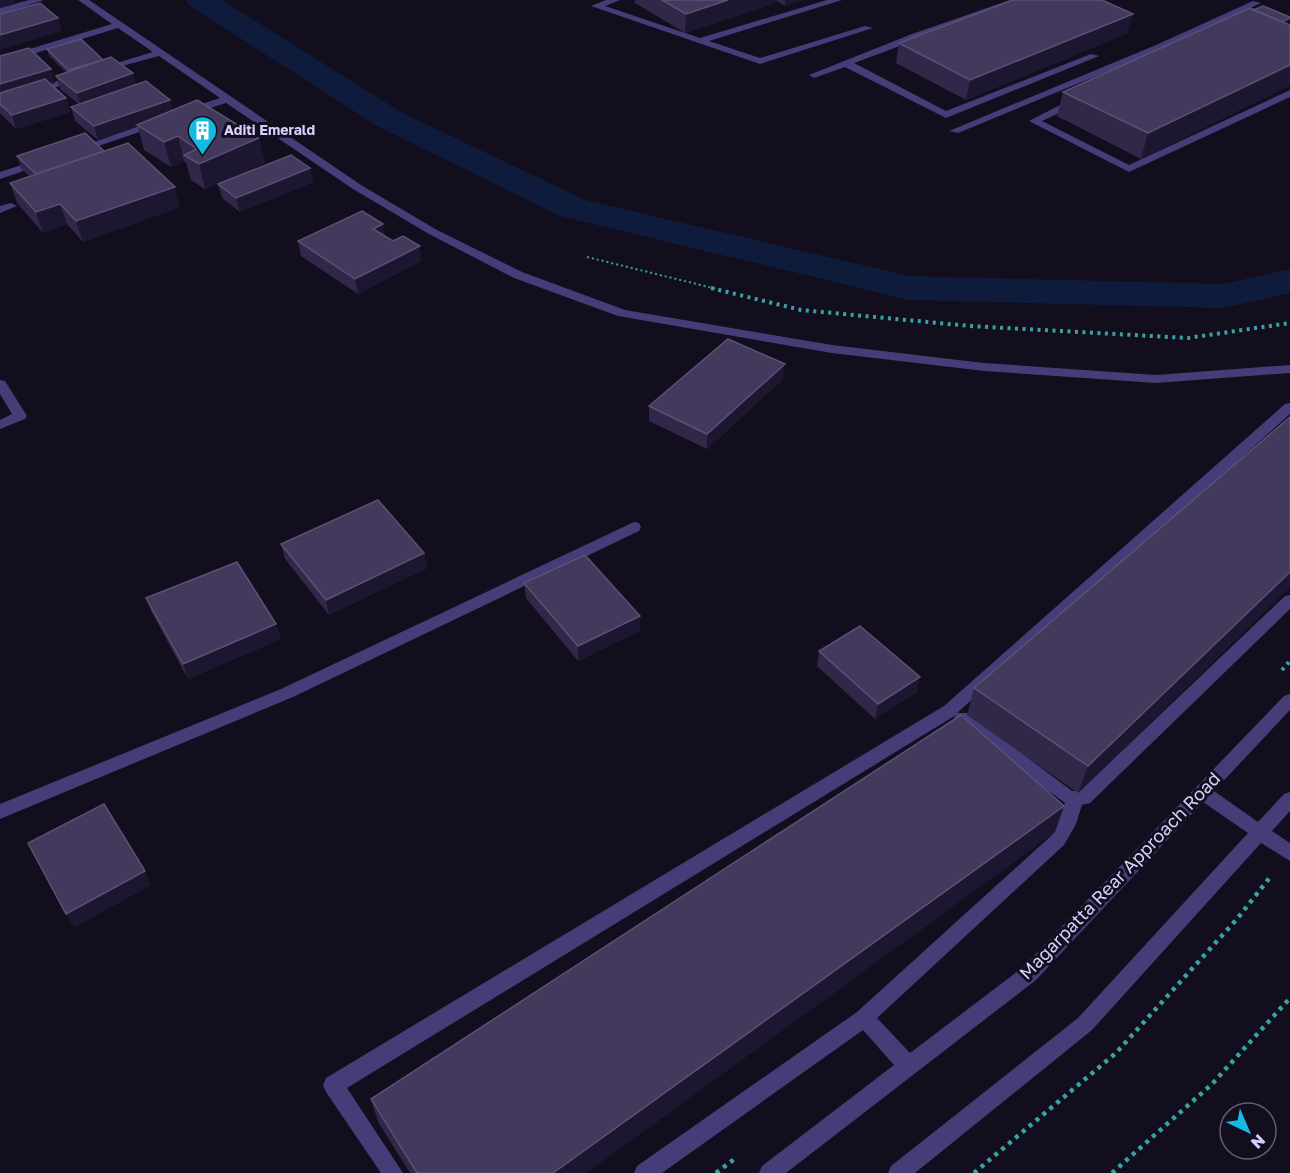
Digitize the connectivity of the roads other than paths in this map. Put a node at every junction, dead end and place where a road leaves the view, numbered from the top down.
1 (39, 0) edge
2 (83, 0) edge
3 (615, 0) edge
4 (837, 0) edge
5 (1019, 0) edge
6 (1257, 4) edge
7 (0, 11) edge
8 (120, 25) junction
9 (868, 28) dead end
10 (699, 40) junction
11 (1164, 44) junction
12 (160, 53) junction
13 (1183, 53) edge
14 (1094, 56) edge
15 (0, 61) edge
16 (846, 63) junction
17 (814, 75) dead end
18 (1290, 93) edge
19 (1087, 96) edge
20 (227, 99) junction
21 (0, 101) edge
22 (182, 114) edge
23 (170, 118) edge
24 (954, 132) dead end
25 (68, 153) edge
26 (45, 160) edge
27 (0, 176) edge
28 (1290, 369) edge
29 (0, 384) edge
30 (1290, 407) edge
31 (0, 424) edge
32 (634, 526) dead end
33 (1290, 600) edge
34 (1290, 700) edge
35 (950, 710) junction
36 (1202, 792) junction
37 (1290, 799) edge
38 (1075, 800) junction
39 (0, 812) edge
40 (1260, 832) junction
41 (1290, 853) edge
42 (864, 1018) junction
43 (908, 1066) junction
44 (393, 1173) edge
45 (644, 1173) edge
46 (769, 1173) edge
47 (898, 1173) edge

1 - 7 street
2 - 8 street
3 - 10 street
4 - 10 street
5 - 16 street
6 - 11 street
8 - 12 street
8 - 15 street
9 - 10 street
11 - 13 street
11 - 24 street
12 - 20 street
12 - 21 street
14 - 16 street
16 - 17 street
18 - 19 street
20 - 22 street
20 - 28 street
23 - 25 street
26 - 27 street
29 - 31 street
30 - 35 street
32 - 39 street
33 - 38 street
34 - 36 street, Magarpatta Rear Approach Road
35 - 38 street
35 - 44 street
36 - 40 street
36 - 43 street, Magarpatta Rear Approach Road
37 - 40 street
38 - 42 street
40 - 41 street
40 - 47 street
42 - 43 street
42 - 45 street
43 - 46 street, Magarpatta Rear Approach Road

